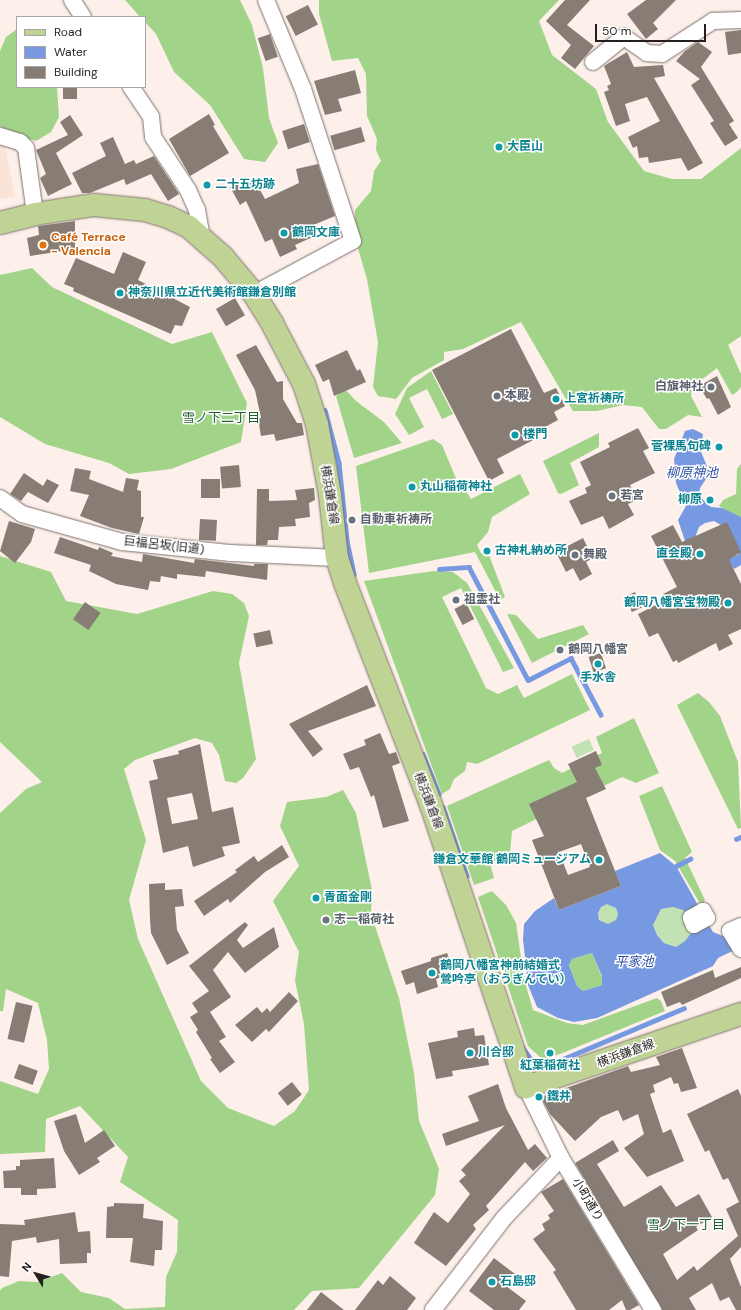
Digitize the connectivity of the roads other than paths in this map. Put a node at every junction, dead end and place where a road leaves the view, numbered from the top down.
1 (72, 0) edge
2 (266, 0) edge
3 (82, 16) edge
4 (741, 20) edge
5 (593, 62) dead end
6 (132, 88) edge
7 (0, 136) edge
8 (35, 214) junction
9 (0, 223) edge
10 (202, 237) junction
11 (257, 299) junction
12 (0, 498) edge
13 (337, 558) junction
14 (741, 926) edge
15 (741, 949) edge
16 (741, 1014) edge
17 (526, 1087) junction
18 (561, 1158) junction
19 (433, 1310) edge
20 (653, 1310) edge

1 - 3 street
2 - 11 street
4 - 5 street
6 - 10 street
7 - 8 street
8 - 9 main road, 横浜鎌倉線
8 - 10 main road, 横浜鎌倉線
10 - 11 main road, 横浜鎌倉線
11 - 13 main road, 横浜鎌倉線
12 - 13 street, 巨福呂坂(旧道)
13 - 17 main road, 横浜鎌倉線
14 - 15 street
16 - 17 main road, 横浜鎌倉線
17 - 18 street, 小町通り
18 - 19 street
18 - 20 street, 小町通り

